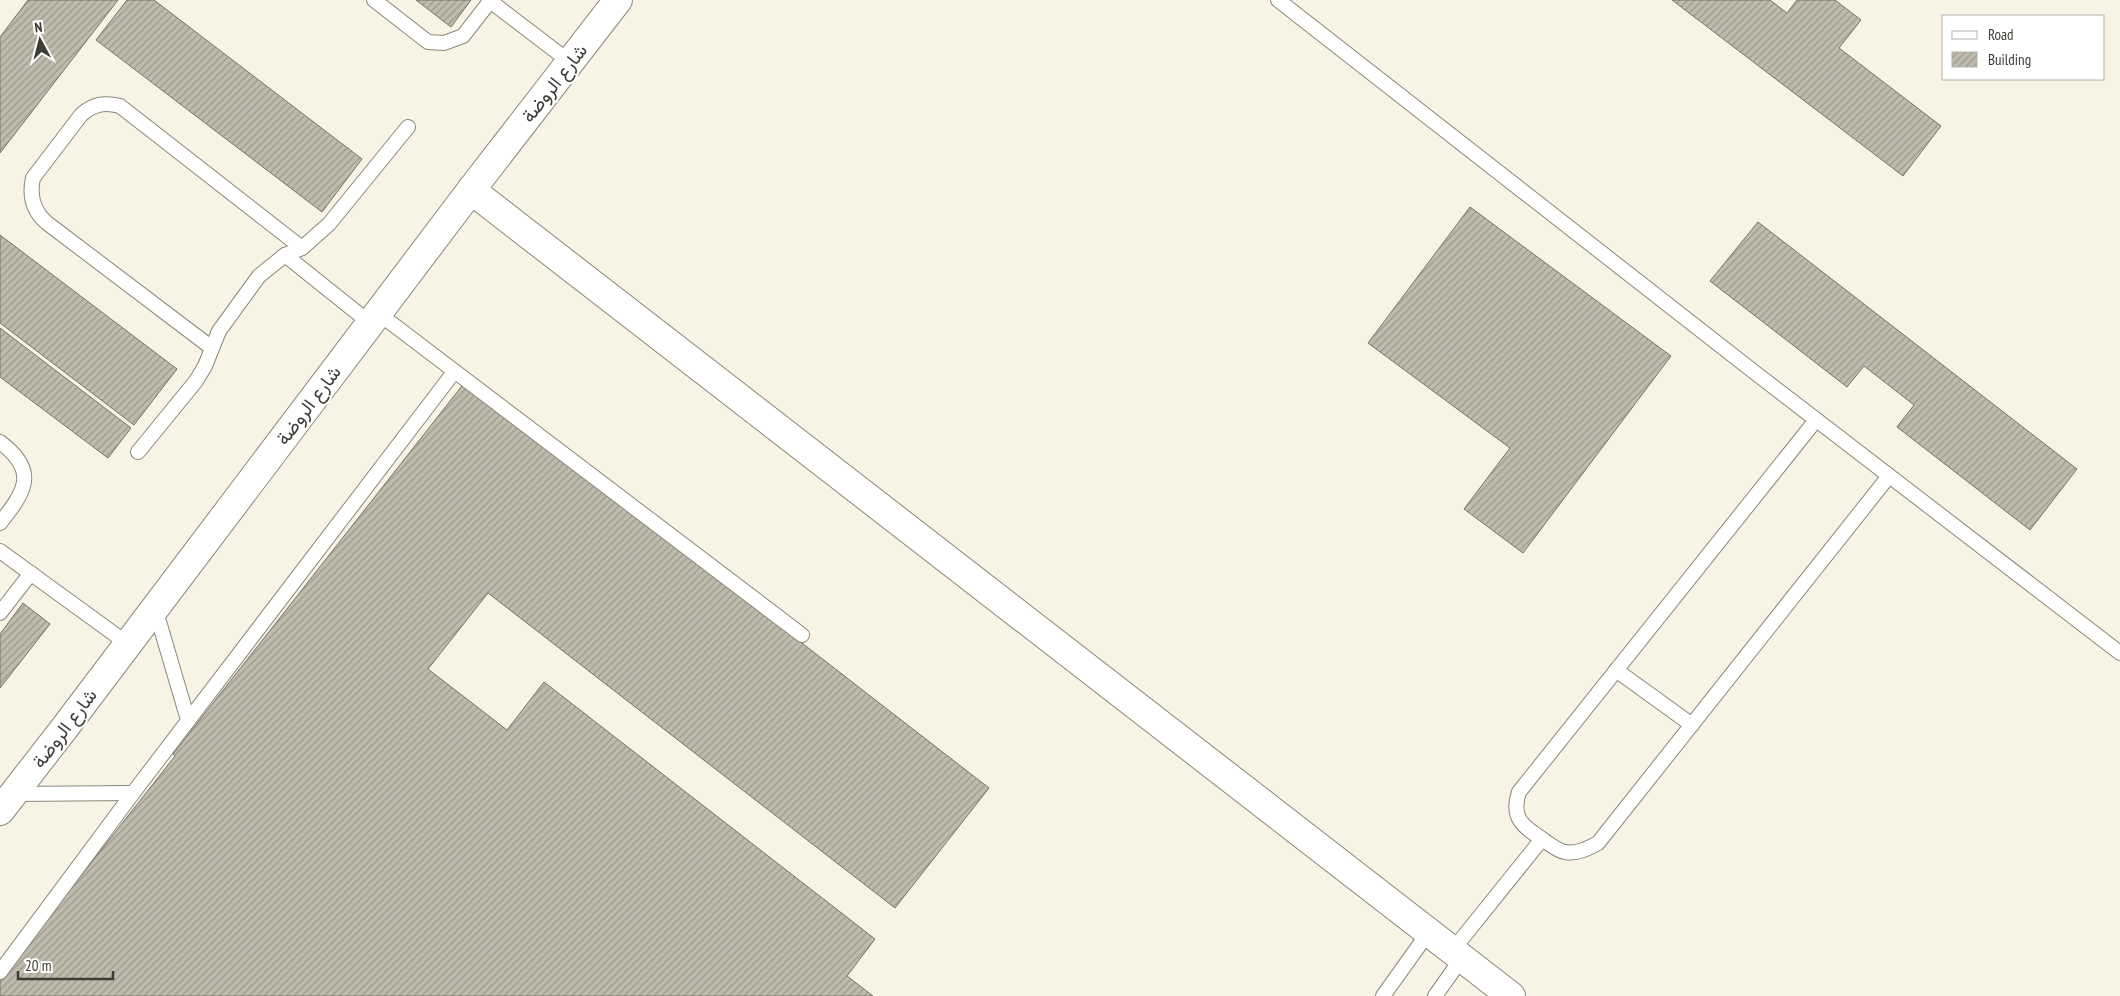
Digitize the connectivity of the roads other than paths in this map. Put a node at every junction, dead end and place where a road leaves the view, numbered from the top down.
1 (374, 0) edge
2 (618, 0) edge
3 (1278, 0) edge
4 (490, 1) edge
5 (570, 62) junction
6 (408, 127) dead end
7 (471, 190) junction
8 (302, 248) junction
9 (285, 255) junction
10 (374, 318) junction
11 (212, 348) junction
12 (454, 372) junction
13 (1816, 420) junction
14 (0, 442) edge
15 (138, 452) dead end
16 (1889, 476) junction
17 (0, 523) edge
18 (0, 551) edge
19 (31, 573) junction
20 (156, 608) junction
21 (0, 613) edge
22 (802, 635) dead end
23 (128, 644) junction
24 (2120, 653) edge
25 (1616, 670) junction
26 (188, 720) junction
27 (1692, 725) junction
28 (133, 793) junction
29 (5, 801) edge
30 (1542, 839) junction
31 (1428, 933) junction
32 (1457, 954) junction
33 (0, 972) edge
34 (1383, 996) edge
35 (1435, 996) edge
36 (1511, 996) edge

1 - 4 lane
2 - 5 street, شارع الروضة
3 - 13 lane
4 - 5 lane
5 - 7 street, شارع الروضة
6 - 8 lane
7 - 10 street, شارع الروضة
7 - 31 street
8 - 9 lane
8 - 11 lane
9 - 10 lane
9 - 11 lane
10 - 12 lane
10 - 20 street, شارع الروضة
11 - 15 lane
12 - 22 lane
12 - 26 lane
13 - 16 lane
13 - 25 lane
14 - 17 lane
16 - 24 lane
16 - 27 lane
18 - 19 lane
19 - 21 lane
19 - 23 lane
20 - 23 street, شارع الروضة
20 - 26 lane
23 - 29 street, شارع الروضة
25 - 27 lane
25 - 30 lane
26 - 28 lane
27 - 30 lane
28 - 29 lane
28 - 33 lane
30 - 32 lane
31 - 32 street
31 - 34 lane
32 - 35 lane
32 - 36 street

